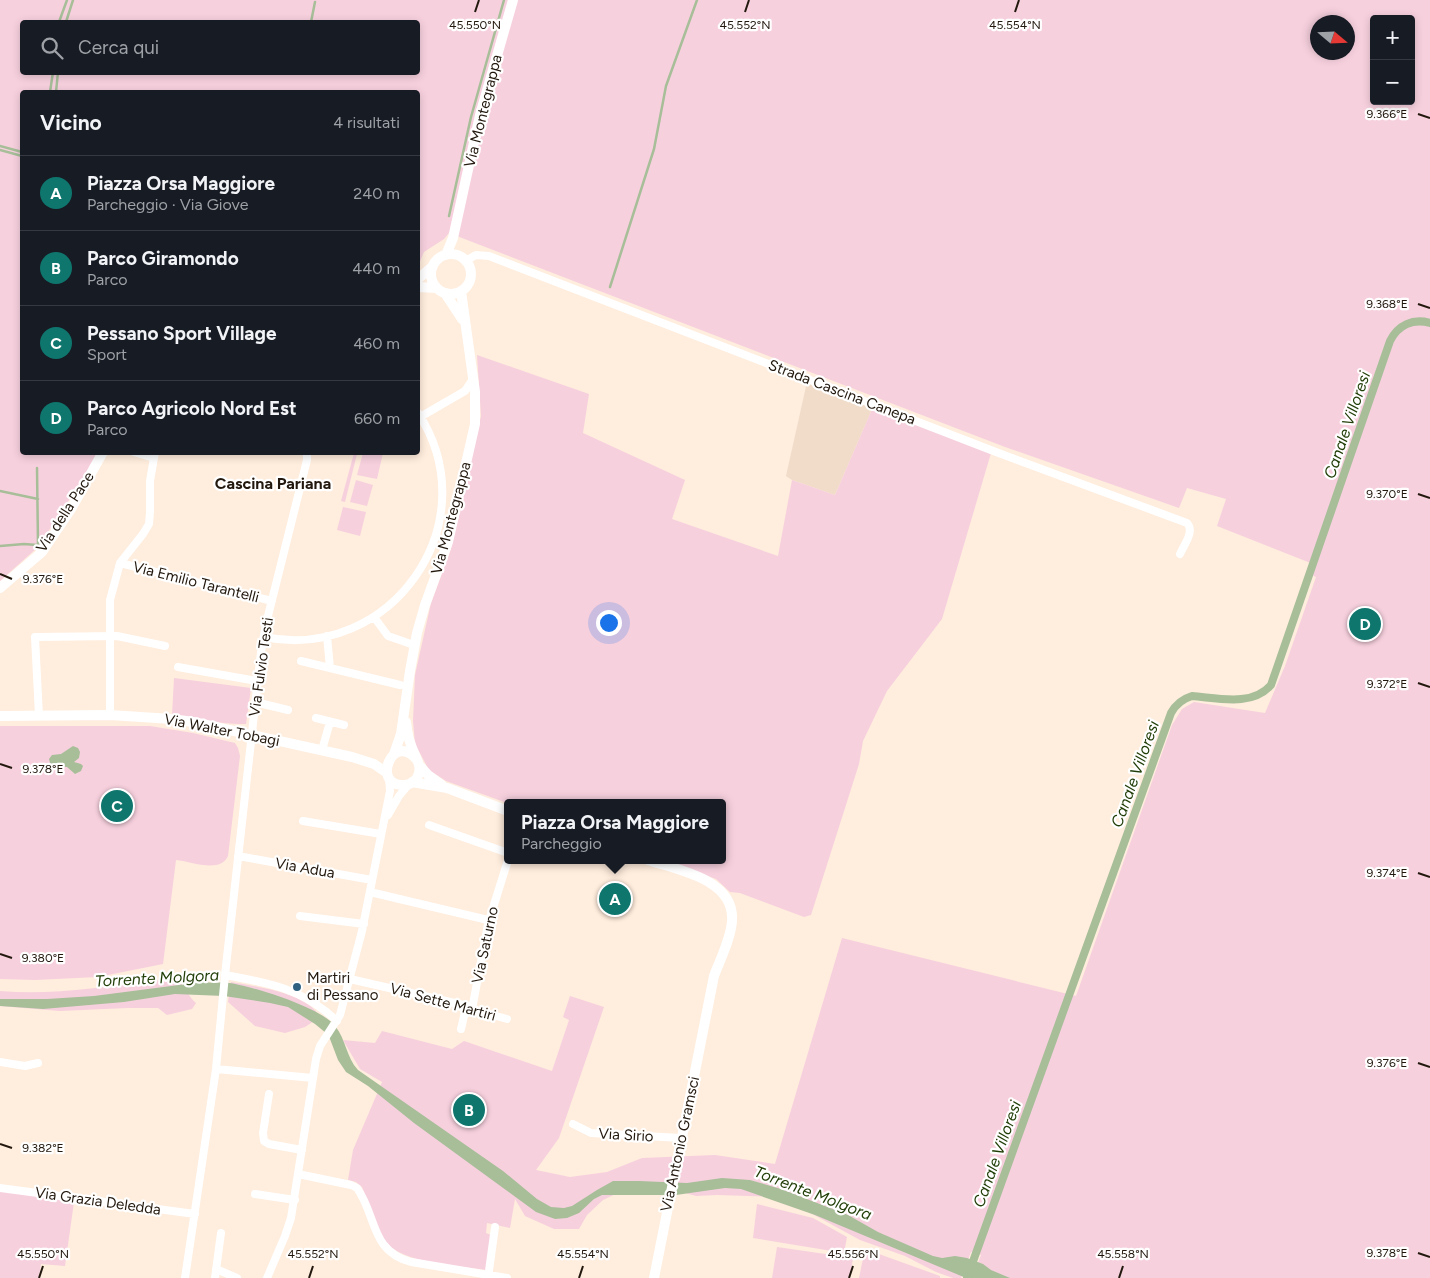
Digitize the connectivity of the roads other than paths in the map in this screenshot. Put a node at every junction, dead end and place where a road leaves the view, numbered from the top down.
1 (514, 0) edge
2 (457, 222) junction
3 (446, 255) junction
4 (463, 259) junction
5 (433, 265) junction
6 (420, 277) edge
7 (420, 287) edge
8 (441, 290) junction
9 (461, 290) junction
10 (464, 322) junction
11 (473, 379) junction
12 (420, 414) edge
13 (420, 417) edge
14 (101, 455) edge
15 (155, 455) edge
16 (307, 455) edge
17 (1180, 554) dead end
18 (120, 564) junction
19 (0, 588) edge
20 (272, 600) junction
21 (374, 617) junction
22 (110, 636) junction
23 (327, 636) junction
24 (264, 637) junction
25 (414, 645) junction
26 (165, 646) dead end
27 (301, 661) dead end
28 (178, 667) dead end
29 (330, 668) junction
30 (257, 681) junction
31 (400, 685) dead end
32 (255, 702) junction
33 (288, 710) dead end
34 (404, 711) junction
35 (110, 715) junction
36 (0, 716) edge
37 (39, 716) junction
38 (316, 718) dead end
39 (330, 722) junction
40 (344, 726) dead end
41 (251, 735) junction
42 (322, 750) junction
43 (392, 756) junction
44 (352, 757) junction
45 (418, 763) junction
46 (388, 775) junction
47 (410, 783) junction
48 (447, 788) junction
49 (504, 809) edge
50 (303, 821) dead end
51 (382, 825) junction
52 (429, 825) dead end
53 (381, 834) junction
54 (504, 852) edge
55 (238, 856) junction
56 (507, 864) edge
57 (660, 864) edge
58 (372, 880) junction
59 (370, 892) junction
60 (300, 916) dead end
61 (488, 920) junction
62 (364, 924) junction
63 (225, 977) junction
64 (350, 978) junction
65 (472, 1007) junction
66 (508, 1019) dead end
67 (338, 1021) junction
68 (461, 1028) dead end
69 (0, 1062) edge
70 (38, 1064) dead end
71 (216, 1069) junction
72 (313, 1078) junction
73 (269, 1094) dead end
74 (573, 1124) dead end
75 (681, 1138) junction
76 (302, 1150) junction
77 (298, 1174) junction
78 (0, 1188) edge
79 (255, 1194) dead end
80 (295, 1200) junction
81 (195, 1214) junction
82 (495, 1227) dead end
83 (221, 1233) dead end
84 (216, 1269) junction
85 (488, 1276) edge
86 (185, 1278) edge
87 (215, 1278) edge
88 (237, 1278) edge
89 (267, 1278) edge
90 (507, 1278) edge
91 (654, 1278) edge

1 - 2 street, Via Montegrappa
2 - 3 street, Via Montegrappa
2 - 4 street, Via Montegrappa
3 - 4 street
3 - 5 street
4 - 9 street
4 - 17 street, Strada Cascina Canepa
5 - 6 street
5 - 8 street
7 - 8 street
8 - 9 street
8 - 10 street, Via Montegrappa
9 - 10 street, Via Montegrappa
10 - 11 street, Via Montegrappa
11 - 12 street
11 - 25 street, Via Montegrappa
13 - 21 street
14 - 19 street, Via della Pace
15 - 18 street
16 - 20 street, Via Fulvio Testi
18 - 20 street, Via Emilio Tarantelli
18 - 22 street
20 - 24 street, Via Fulvio Testi
21 - 23 street
21 - 25 street
22 - 26 street
22 - 35 street
22 - 37 street
23 - 24 street
23 - 29 street
24 - 30 street, Via Fulvio Testi
25 - 34 street, Via Montegrappa
27 - 29 street
28 - 30 street
29 - 31 street
30 - 32 street, Via Fulvio Testi
32 - 33 street
32 - 41 street, Via Fulvio Testi
34 - 43 street, Via Montegrappa
34 - 45 street, Via Montegrappa
35 - 37 street, Via Walter Tobagi
35 - 41 street, Via Walter Tobagi
36 - 37 street, Via Walter Tobagi
38 - 39 street
39 - 40 street
39 - 42 street
41 - 42 street, Via Walter Tobagi
41 - 55 street, Via Fulvio Testi
42 - 44 street, Via Walter Tobagi
43 - 44 street, Via Walter Tobagi
43 - 45 street
43 - 46 street
44 - 46 street, Via Walter Tobagi
45 - 47 street
45 - 48 street
46 - 47 street
46 - 51 street
47 - 48 street
47 - 51 street
48 - 49 street
50 - 53 street
51 - 53 street
52 - 54 street
53 - 58 street
55 - 58 street, Via Adua
55 - 63 street, Via Fulvio Testi
56 - 61 street, Via Saturno
57 - 75 street, Via Antonio Gramsci
58 - 59 street
59 - 61 street
59 - 62 street
60 - 62 street
61 - 65 street, Via Saturno
62 - 64 street
63 - 67 street
63 - 71 street, Via Fulvio Testi
64 - 65 street, Via Sette Martiri
64 - 67 street
65 - 66 street, Via Sette Martiri
65 - 68 street, Via Saturno
67 - 72 street
69 - 70 street
71 - 72 street
71 - 81 street, Via Fulvio Testi
72 - 76 street
73 - 76 street
74 - 75 street, Via Sirio
75 - 91 street, Via Antonio Gramsci
76 - 77 street
77 - 80 street
77 - 85 street
78 - 81 street, Via Grazia Deledda
79 - 80 street
80 - 89 street
81 - 86 street, Via Fulvio Testi
82 - 85 street
83 - 84 street
84 - 87 street
84 - 88 street
85 - 90 street

